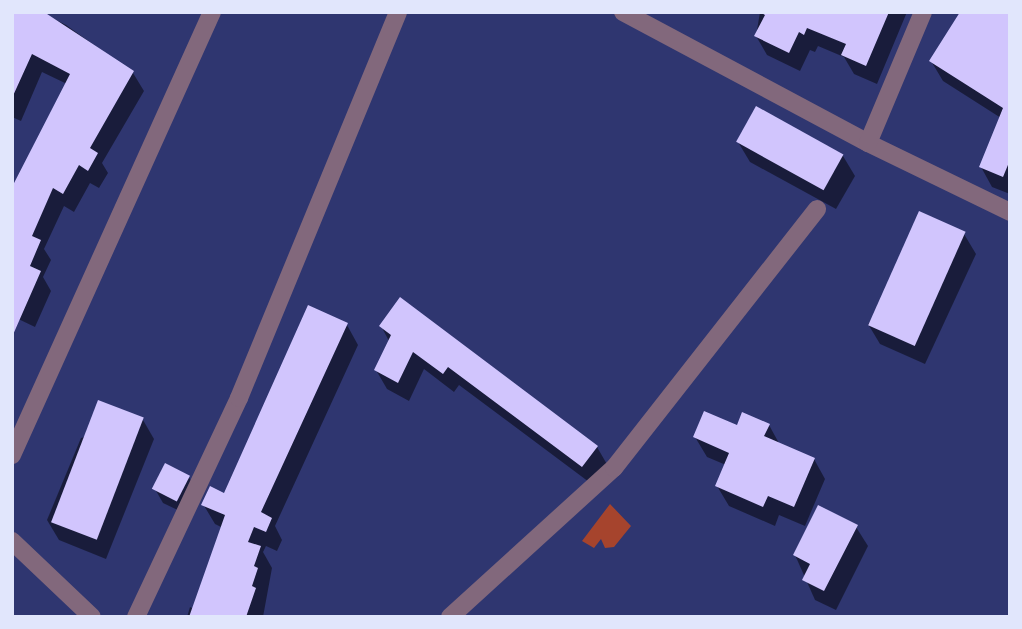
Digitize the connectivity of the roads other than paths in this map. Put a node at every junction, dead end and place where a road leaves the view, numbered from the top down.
1 (212, 12) edge
2 (398, 12) edge
3 (624, 12) edge
4 (923, 12) edge
5 (868, 143) junction
6 (817, 209) dead end
7 (1010, 212) edge
8 (12, 455) edge
9 (12, 541) edge
10 (92, 617) edge
11 (136, 617) edge
12 (450, 617) edge

1 - 8 street
2 - 11 street
3 - 5 street
4 - 5 street
5 - 7 street
6 - 12 street
9 - 10 street

